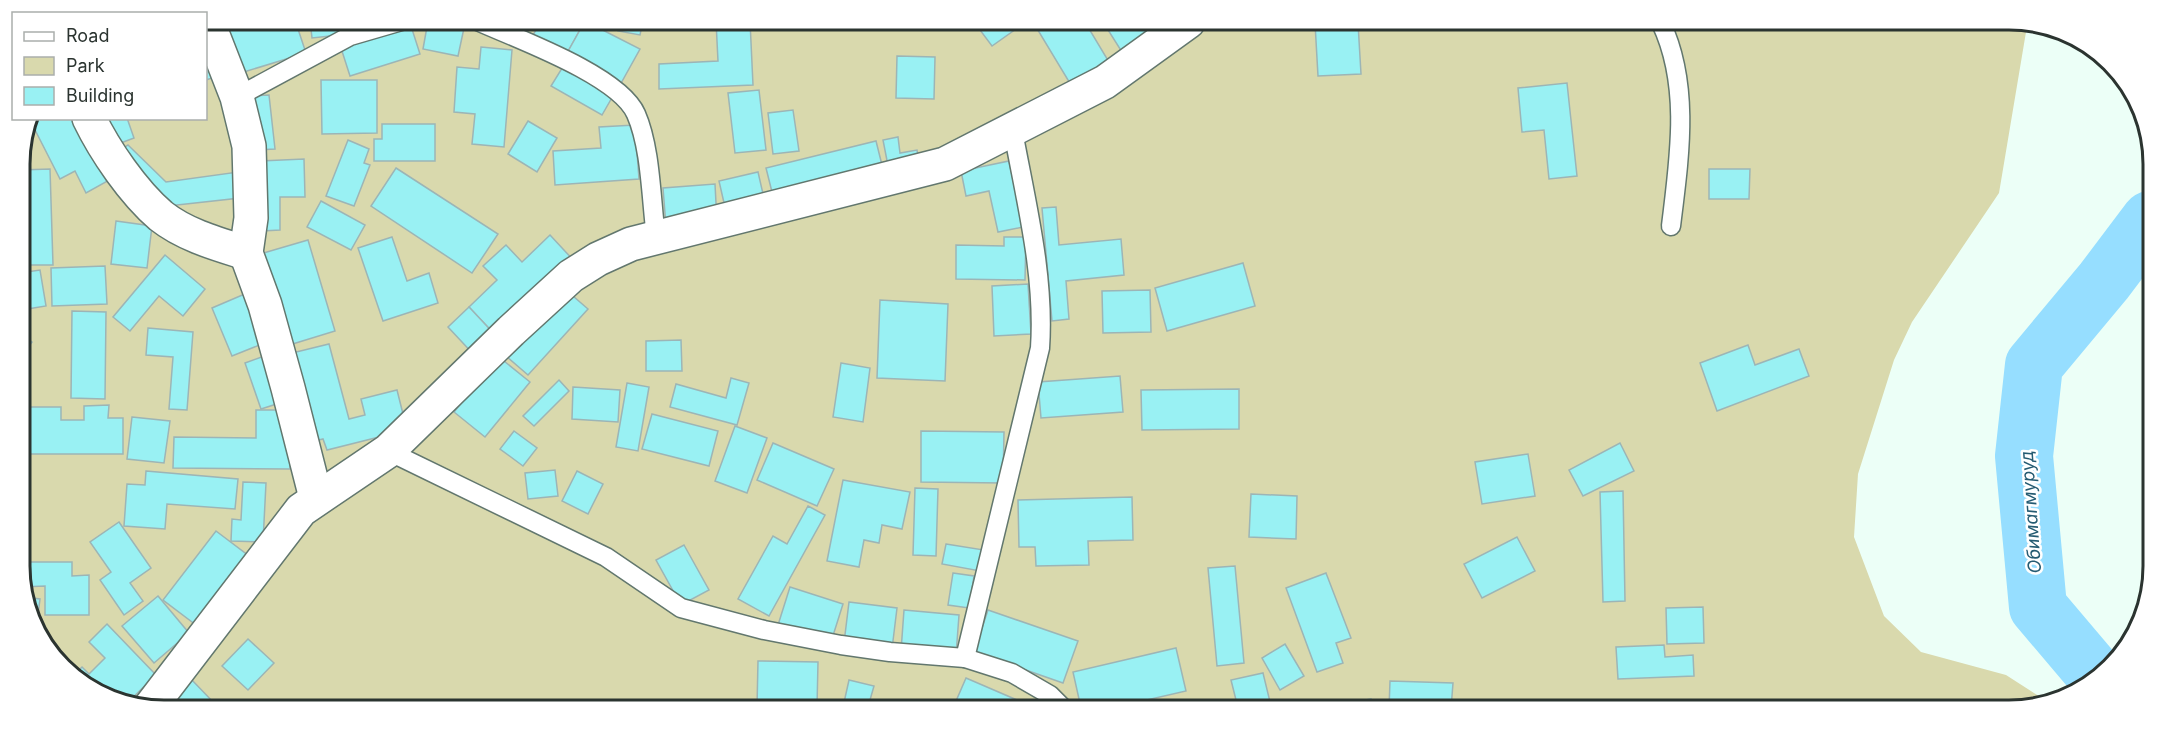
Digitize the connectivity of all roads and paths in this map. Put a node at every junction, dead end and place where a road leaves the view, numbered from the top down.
1 (211, 30) edge
2 (371, 30) edge
3 (498, 30) edge
4 (1177, 30) edge
5 (1663, 30) edge
6 (237, 97) junction
7 (90, 120) edge
8 (1013, 131) junction
9 (1671, 226) dead end
10 (656, 237) junction
11 (246, 254) junction
12 (388, 452) junction
13 (316, 498) junction
14 (965, 658) junction
15 (156, 700) edge
16 (1055, 700) edge

1 - 6 street
2 - 6 lane
3 - 10 lane
4 - 8 street
5 - 9 lane
6 - 11 street
7 - 11 street
8 - 10 street
8 - 14 lane
10 - 12 street
11 - 13 street
12 - 13 street
12 - 14 lane
13 - 15 street
14 - 16 lane

